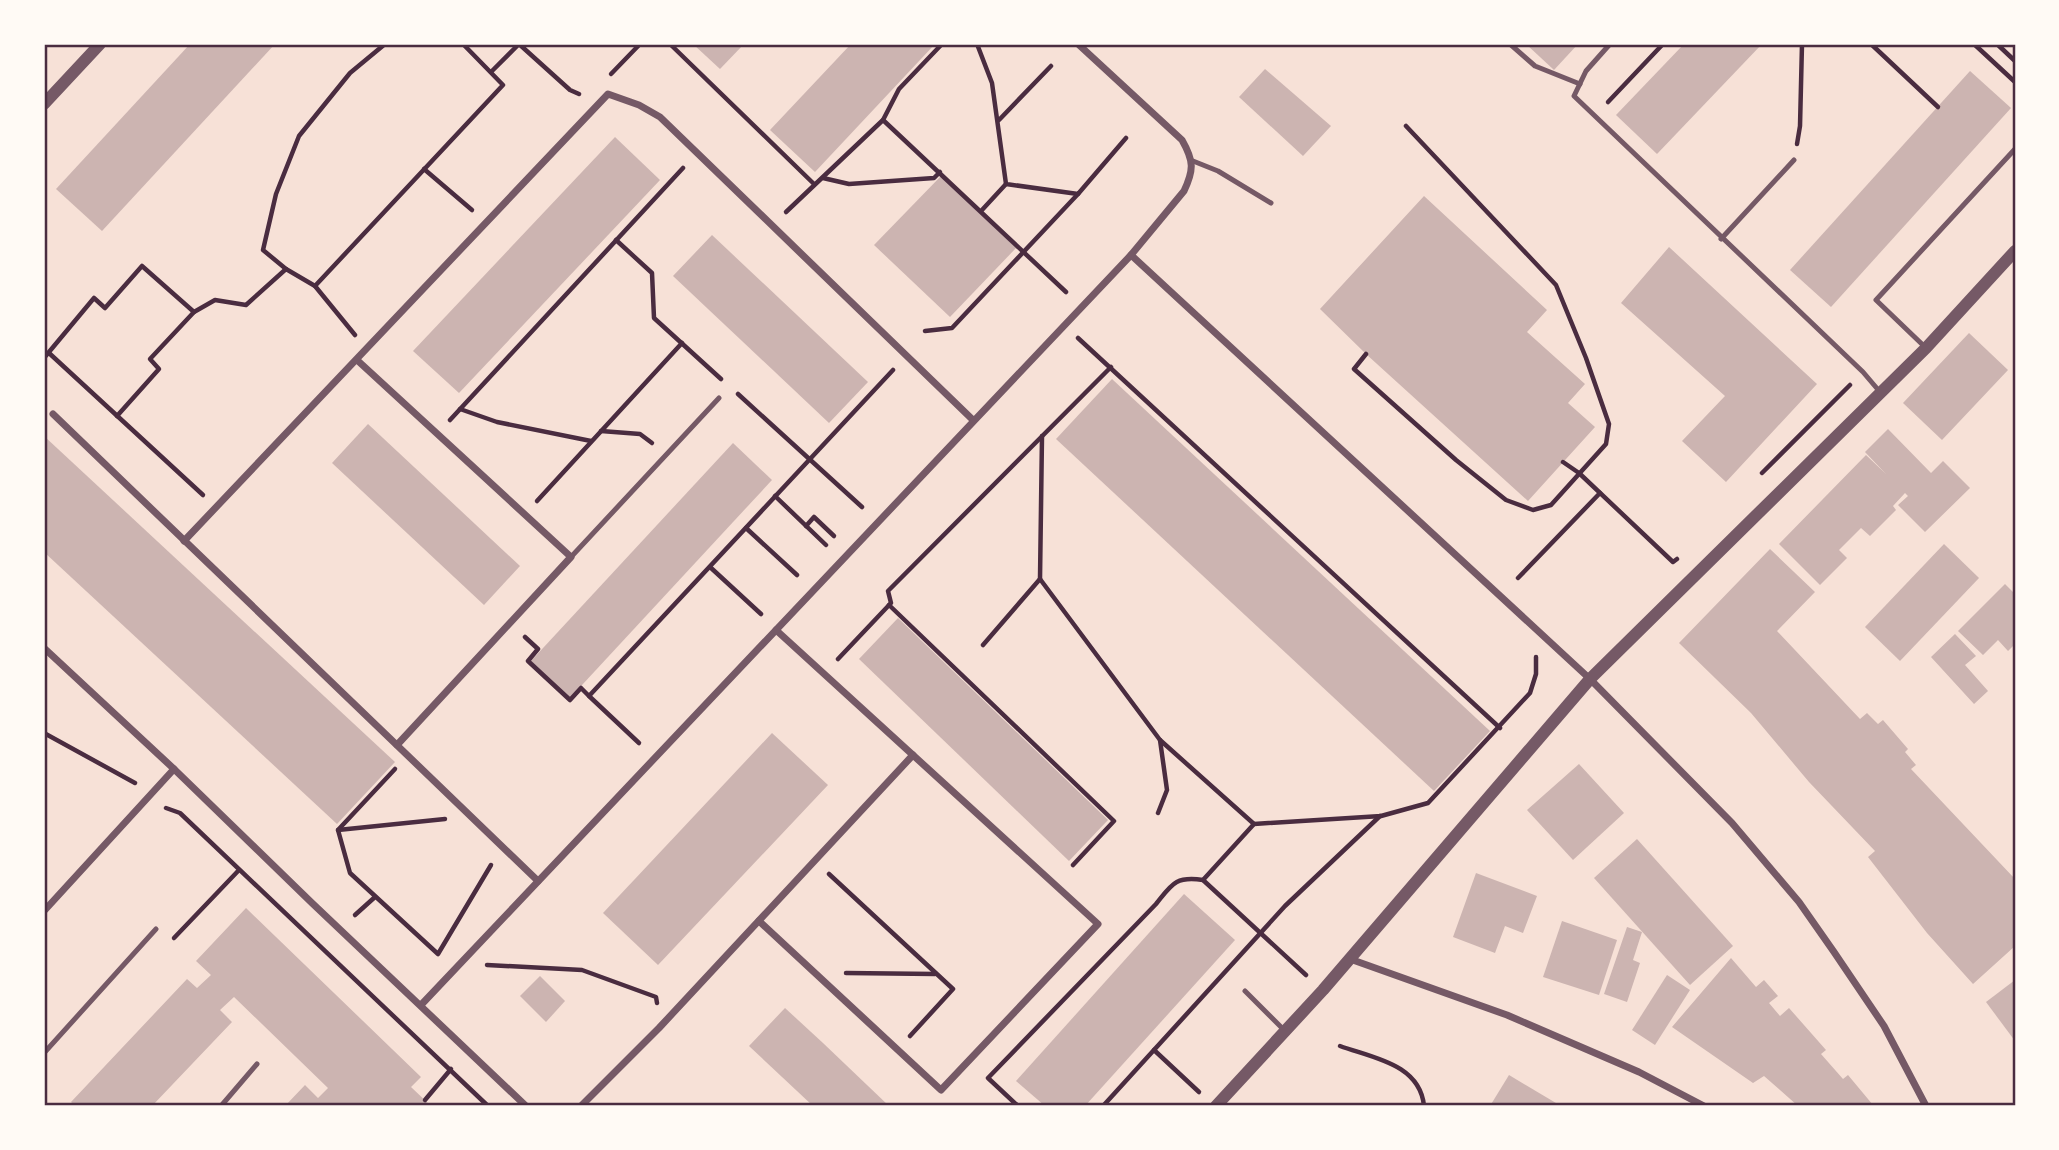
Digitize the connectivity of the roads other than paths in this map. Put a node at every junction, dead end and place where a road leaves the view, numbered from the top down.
1 (100, 44) edge
2 (1078, 44) edge
3 (1510, 44) edge
4 (1610, 44) edge
5 (1580, 85) junction
6 (44, 104) edge
7 (2015, 149) edge
8 (1794, 160) road end
9 (1192, 161) junction
10 (1270, 203) dead end
11 (1721, 239) junction
12 (2015, 250) edge
13 (1131, 255) junction
14 (1926, 348) junction
15 (357, 359) junction
16 (1880, 392) junction
17 (719, 398) dead end
18 (53, 414) dead end
19 (973, 420) junction
20 (184, 541) junction
21 (571, 556) junction
22 (776, 630) junction
23 (44, 649) edge
24 (1590, 679) junction
25 (397, 745) junction
26 (914, 755) junction
27 (174, 769) junction
28 (538, 881) junction
29 (44, 911) edge
30 (759, 921) junction
31 (156, 929) road end
32 (1350, 958) junction
33 (1245, 991) dead end
34 (421, 1005) junction
35 (1285, 1031) junction
36 (44, 1053) edge
37 (257, 1064) dead end
38 (221, 1106) edge
39 (526, 1106) edge
40 (581, 1106) edge
41 (1216, 1106) edge
42 (1704, 1106) edge
43 (1926, 1106) edge

1 - 6 street
2 - 9 street
3 - 5 lane
4 - 5 lane
5 - 11 lane
7 - 14 lane
8 - 11 lane
9 - 10 lane
9 - 13 street
11 - 16 lane
12 - 14 street
13 - 19 street
13 - 24 street
14 - 16 street
15 - 19 street
15 - 20 street
15 - 21 street
16 - 24 street
17 - 21 lane
18 - 20 street
19 - 22 street
20 - 25 street
21 - 25 street
22 - 26 street
22 - 28 street
23 - 27 street
24 - 32 street
24 - 43 street
25 - 28 street
26 - 30 street
26 - 30 street
27 - 29 street
27 - 34 street
28 - 34 street
30 - 40 street
31 - 36 lane
32 - 35 street
32 - 42 street
33 - 35 lane
34 - 39 street
35 - 41 street
37 - 38 lane

